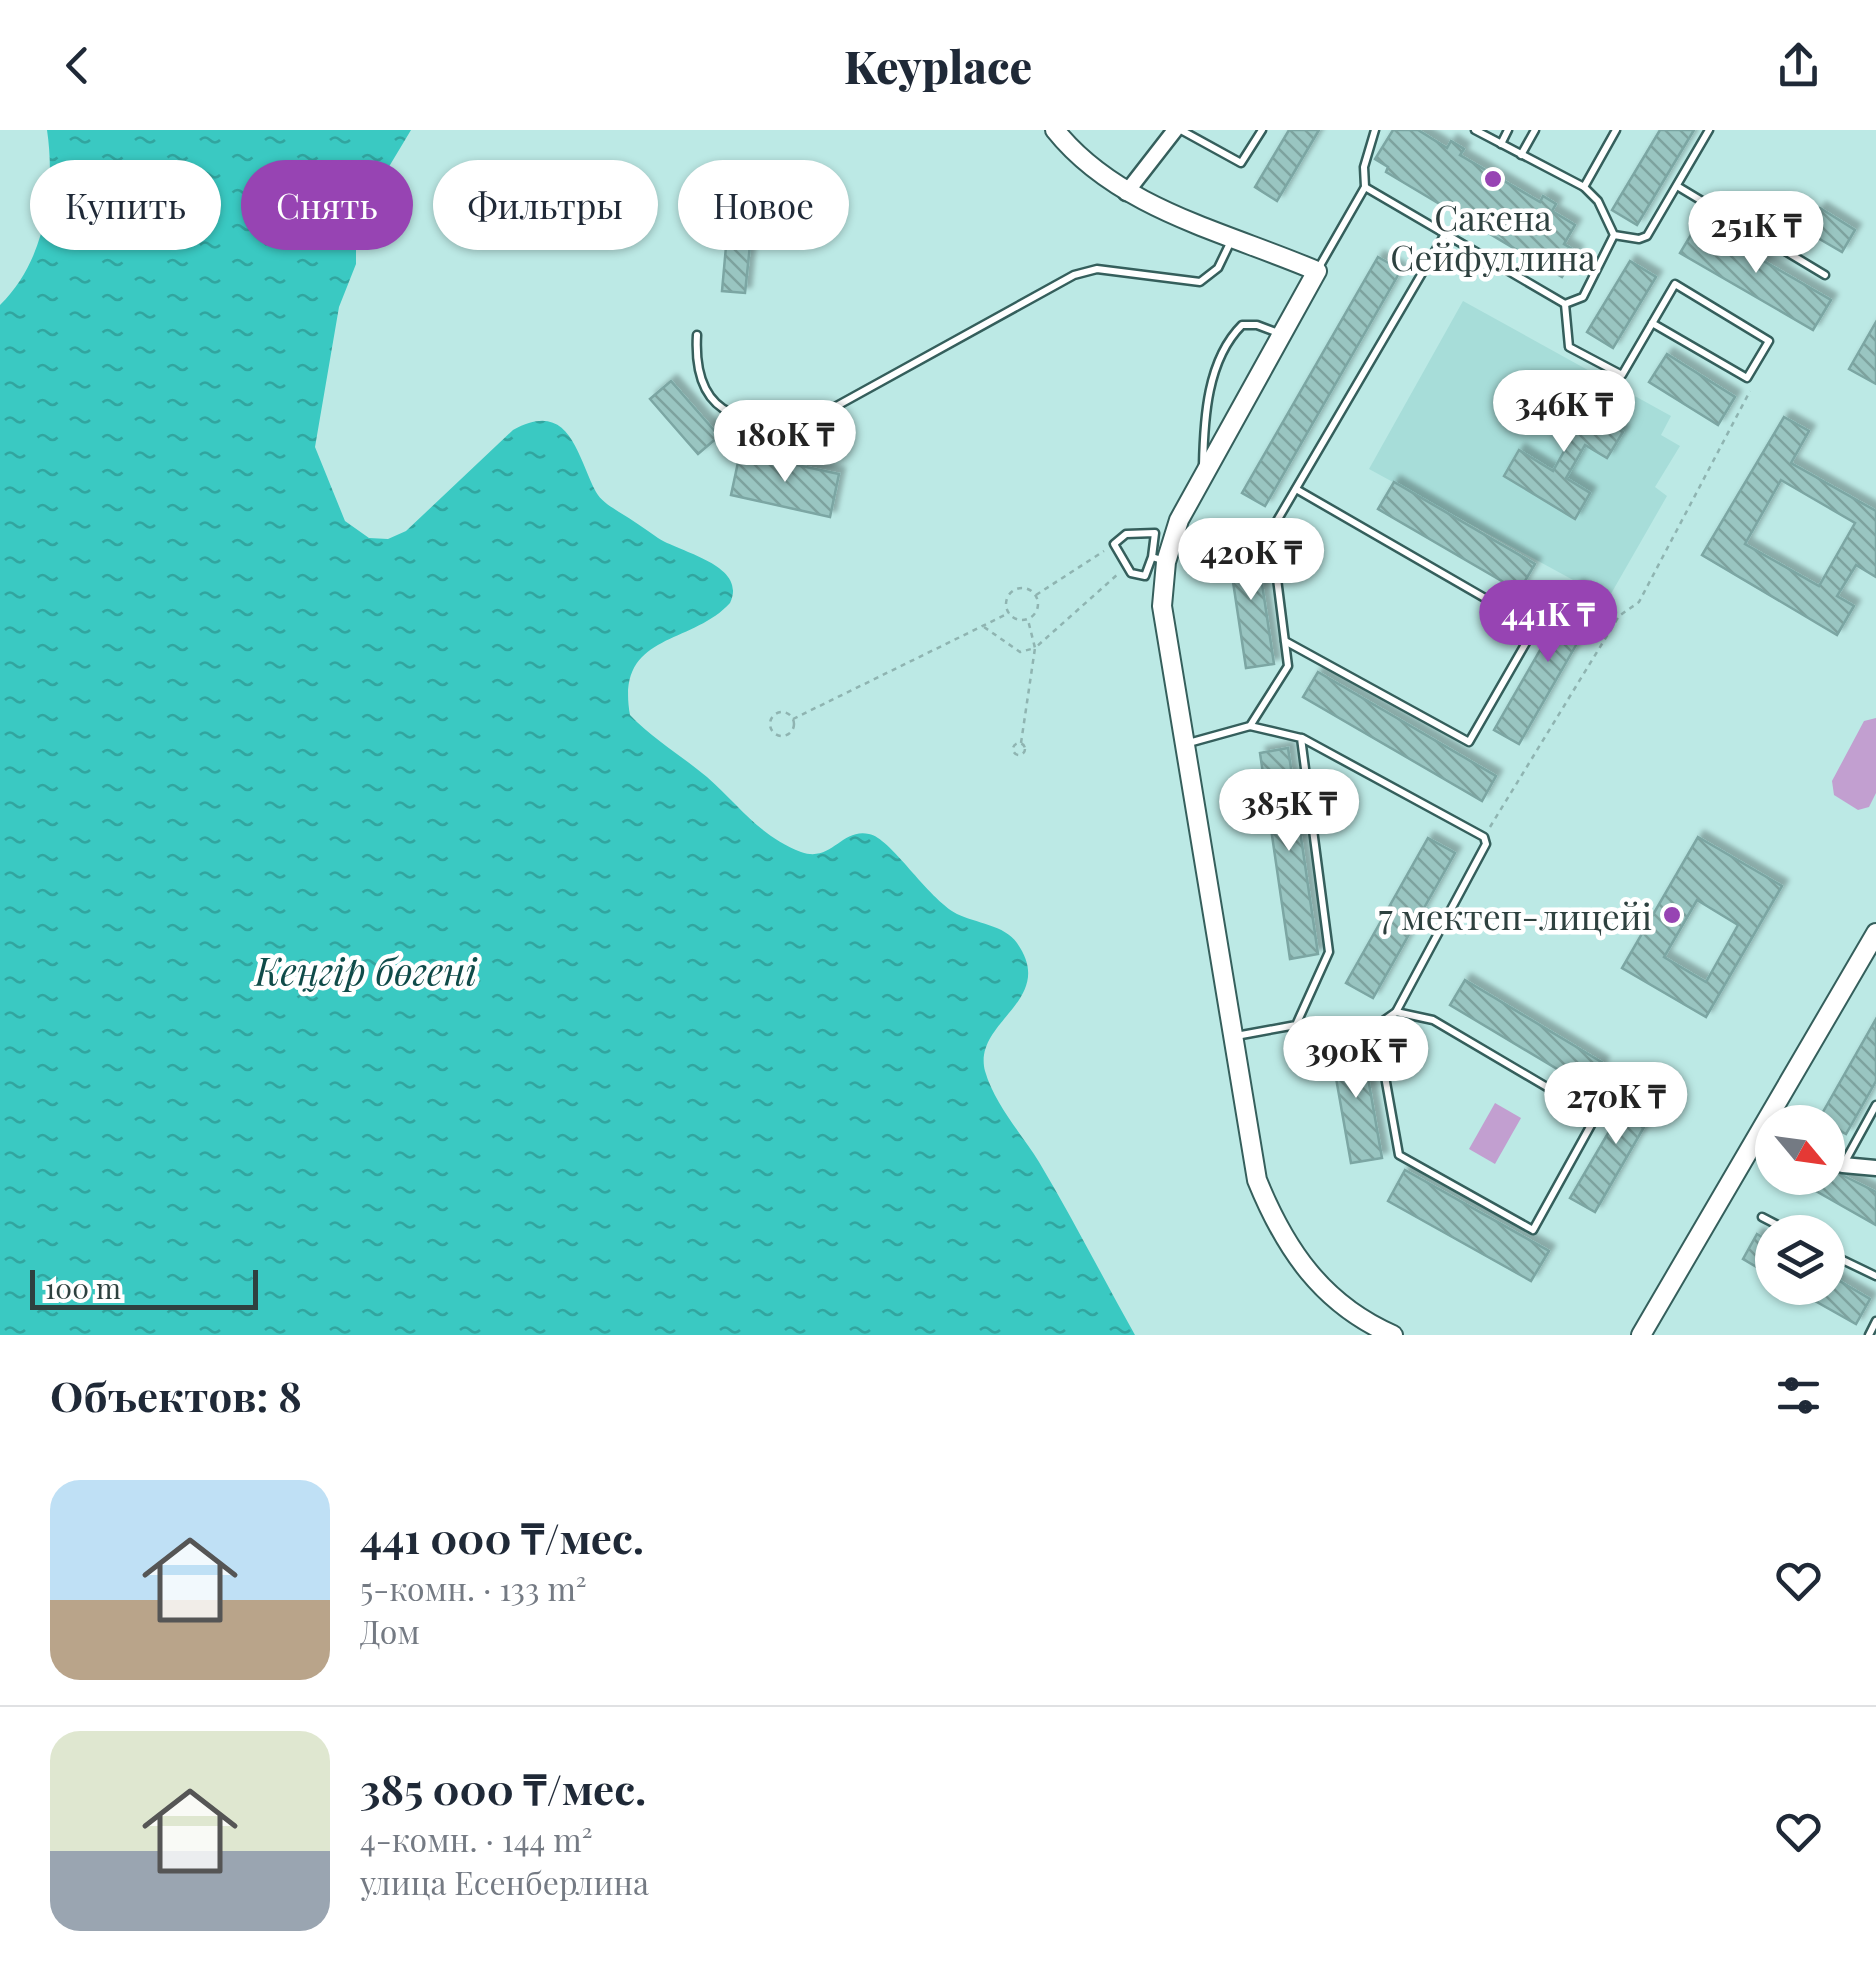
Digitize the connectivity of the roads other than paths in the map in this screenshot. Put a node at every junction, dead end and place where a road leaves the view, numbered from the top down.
1 (1054, 130) edge
2 (1178, 130) edge
3 (1262, 130) edge
4 (1375, 130) edge
5 (1475, 130) edge
6 (1508, 130) edge
7 (1535, 130) edge
8 (1616, 130) edge
9 (1709, 130) edge
10 (1500, 144) junction
11 (1521, 154) junction
12 (1676, 186) junction
13 (1584, 187) junction
14 (1365, 188) junction
15 (1126, 193) junction
16 (1445, 234) junction
17 (1234, 235) junction
18 (1614, 235) junction
19 (1317, 271) junction
20 (1826, 275) dead end
21 (1565, 304) junction
22 (1652, 324) junction
23 (1282, 335) junction
24 (697, 336) dead end
25 (1203, 476) junction
26 (1296, 489) junction
27 (1159, 560) junction
28 (1285, 641) junction
29 (1250, 726) junction
30 (1301, 738) junction
31 (1182, 745) junction
32 (1876, 933) edge
33 (1396, 1012) junction
34 (1296, 1025) junction
35 (1376, 1026) junction
36 (1232, 1037) junction
37 (1780, 1105) edge
38 (1876, 1105) edge
39 (1755, 1148) edge
40 (1845, 1161) edge
41 (1845, 1165) edge
42 (1876, 1168) edge
43 (1845, 1261) edge
44 (1876, 1276) edge
45 (1876, 1321) edge
46 (1393, 1335) edge
47 (1641, 1335) edge
48 (1869, 1335) edge

1 - 15 street
2 - 3 lane
2 - 15 street
4 - 14 lane
5 - 10 lane
6 - 10 lane
7 - 11 lane
8 - 13 lane
9 - 12 lane
10 - 11 lane
11 - 13 lane
12 - 18 lane
12 - 20 lane
13 - 18 lane
14 - 16 lane
14 - 19 lane
15 - 17 street
16 - 21 lane
16 - 26 lane
17 - 19 street
17 - 24 lane
18 - 21 lane
19 - 23 street
21 - 22 lane
22 - 22 lane
23 - 25 street
23 - 25 lane
25 - 27 street
26 - 28 lane
26 - 28 lane
27 - 27 lane
27 - 31 street
28 - 29 lane
29 - 30 lane
29 - 31 lane
30 - 33 lane
30 - 34 lane
31 - 36 street
32 - 37 street
33 - 35 lane
33 - 35 lane
34 - 35 lane
34 - 36 lane
36 - 46 street
38 - 40 lane
39 - 47 street
41 - 42 street
43 - 44 lane
45 - 48 lane

